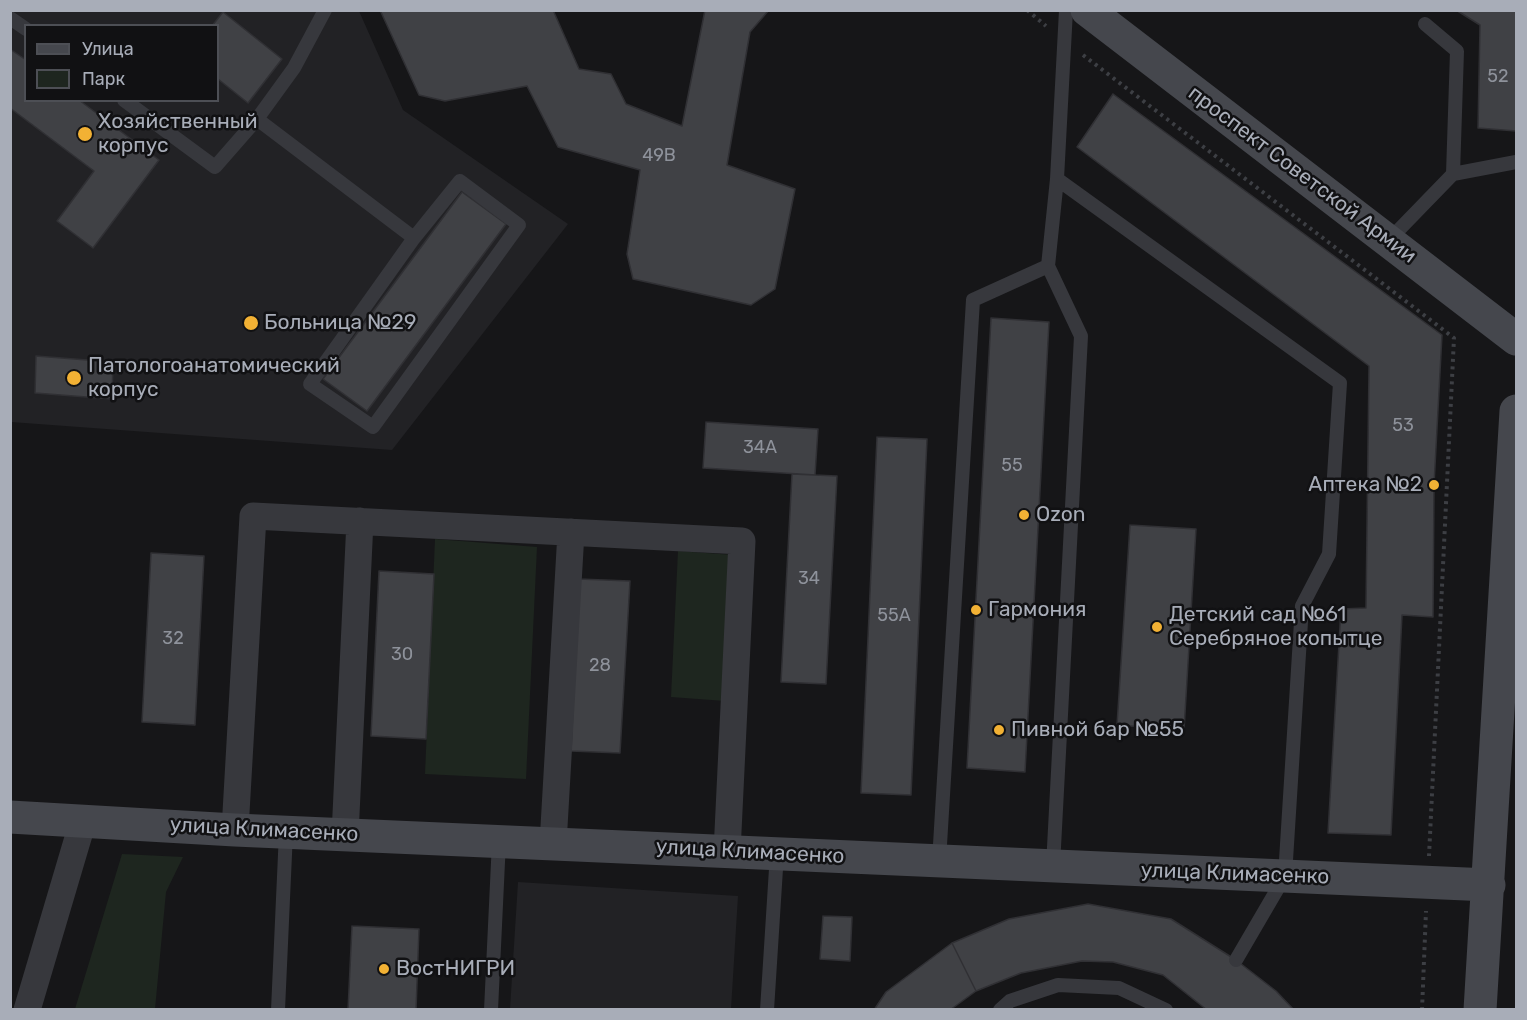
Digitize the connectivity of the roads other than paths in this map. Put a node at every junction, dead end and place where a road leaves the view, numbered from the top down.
1 (325, 10) edge
2 (1066, 10) edge
3 (1087, 10) edge
4 (10, 18) edge
5 (1425, 24) dead end
6 (24, 28) edge
7 (127, 102) edge
8 (257, 119) junction
9 (1516, 162) edge
10 (1453, 174) junction
11 (1057, 179) junction
12 (414, 238) junction
13 (1388, 241) junction
14 (1048, 266) junction
15 (1516, 339) edge
16 (1516, 411) edge
17 (1513, 492) edge
18 (360, 521) junction
19 (571, 532) junction
20 (10, 817) edge
21 (83, 821) junction
22 (235, 830) junction
23 (286, 832) junction
24 (345, 835) junction
25 (499, 841) junction
26 (553, 844) junction
27 (727, 852) junction
28 (777, 854) junction
29 (939, 861) junction
30 (1053, 866) junction
31 (1285, 876) junction
32 (1489, 885) junction
33 (1236, 960) dead end
34 (27, 1010) edge
35 (278, 1010) edge
36 (492, 1010) edge
37 (766, 1010) edge
38 (1000, 1010) edge
39 (1166, 1010) edge
40 (1480, 1010) edge

1 - 8 lane
2 - 11 lane
3 - 13 street, проспект Советской Армии
4 - 6 lane
5 - 10 lane
7 - 8 lane
8 - 12 lane
9 - 10 lane
10 - 13 lane
11 - 14 lane
11 - 31 lane
12 - 12 lane
13 - 15 street, проспект Советской Армии
14 - 29 lane
14 - 30 lane
16 - 17 street
17 - 32 street
18 - 19 street
18 - 22 street
18 - 24 street
19 - 26 street
19 - 27 street
20 - 21 street, улица Климасенко
21 - 22 street, улица Климасенко
21 - 34 street
22 - 23 street, улица Климасенко
23 - 24 street, улица Климасенко
23 - 35 lane
24 - 25 street, улица Климасенко
25 - 26 street, улица Климасенко
25 - 36 lane
26 - 27 street, улица Климасенко
27 - 28 street, улица Климасенко
28 - 29 street, улица Климасенко
28 - 37 lane
29 - 30 street, улица Климасенко
30 - 31 street, улица Климасенко
31 - 32 street, улица Климасенко
31 - 33 lane
32 - 40 street
38 - 39 lane

